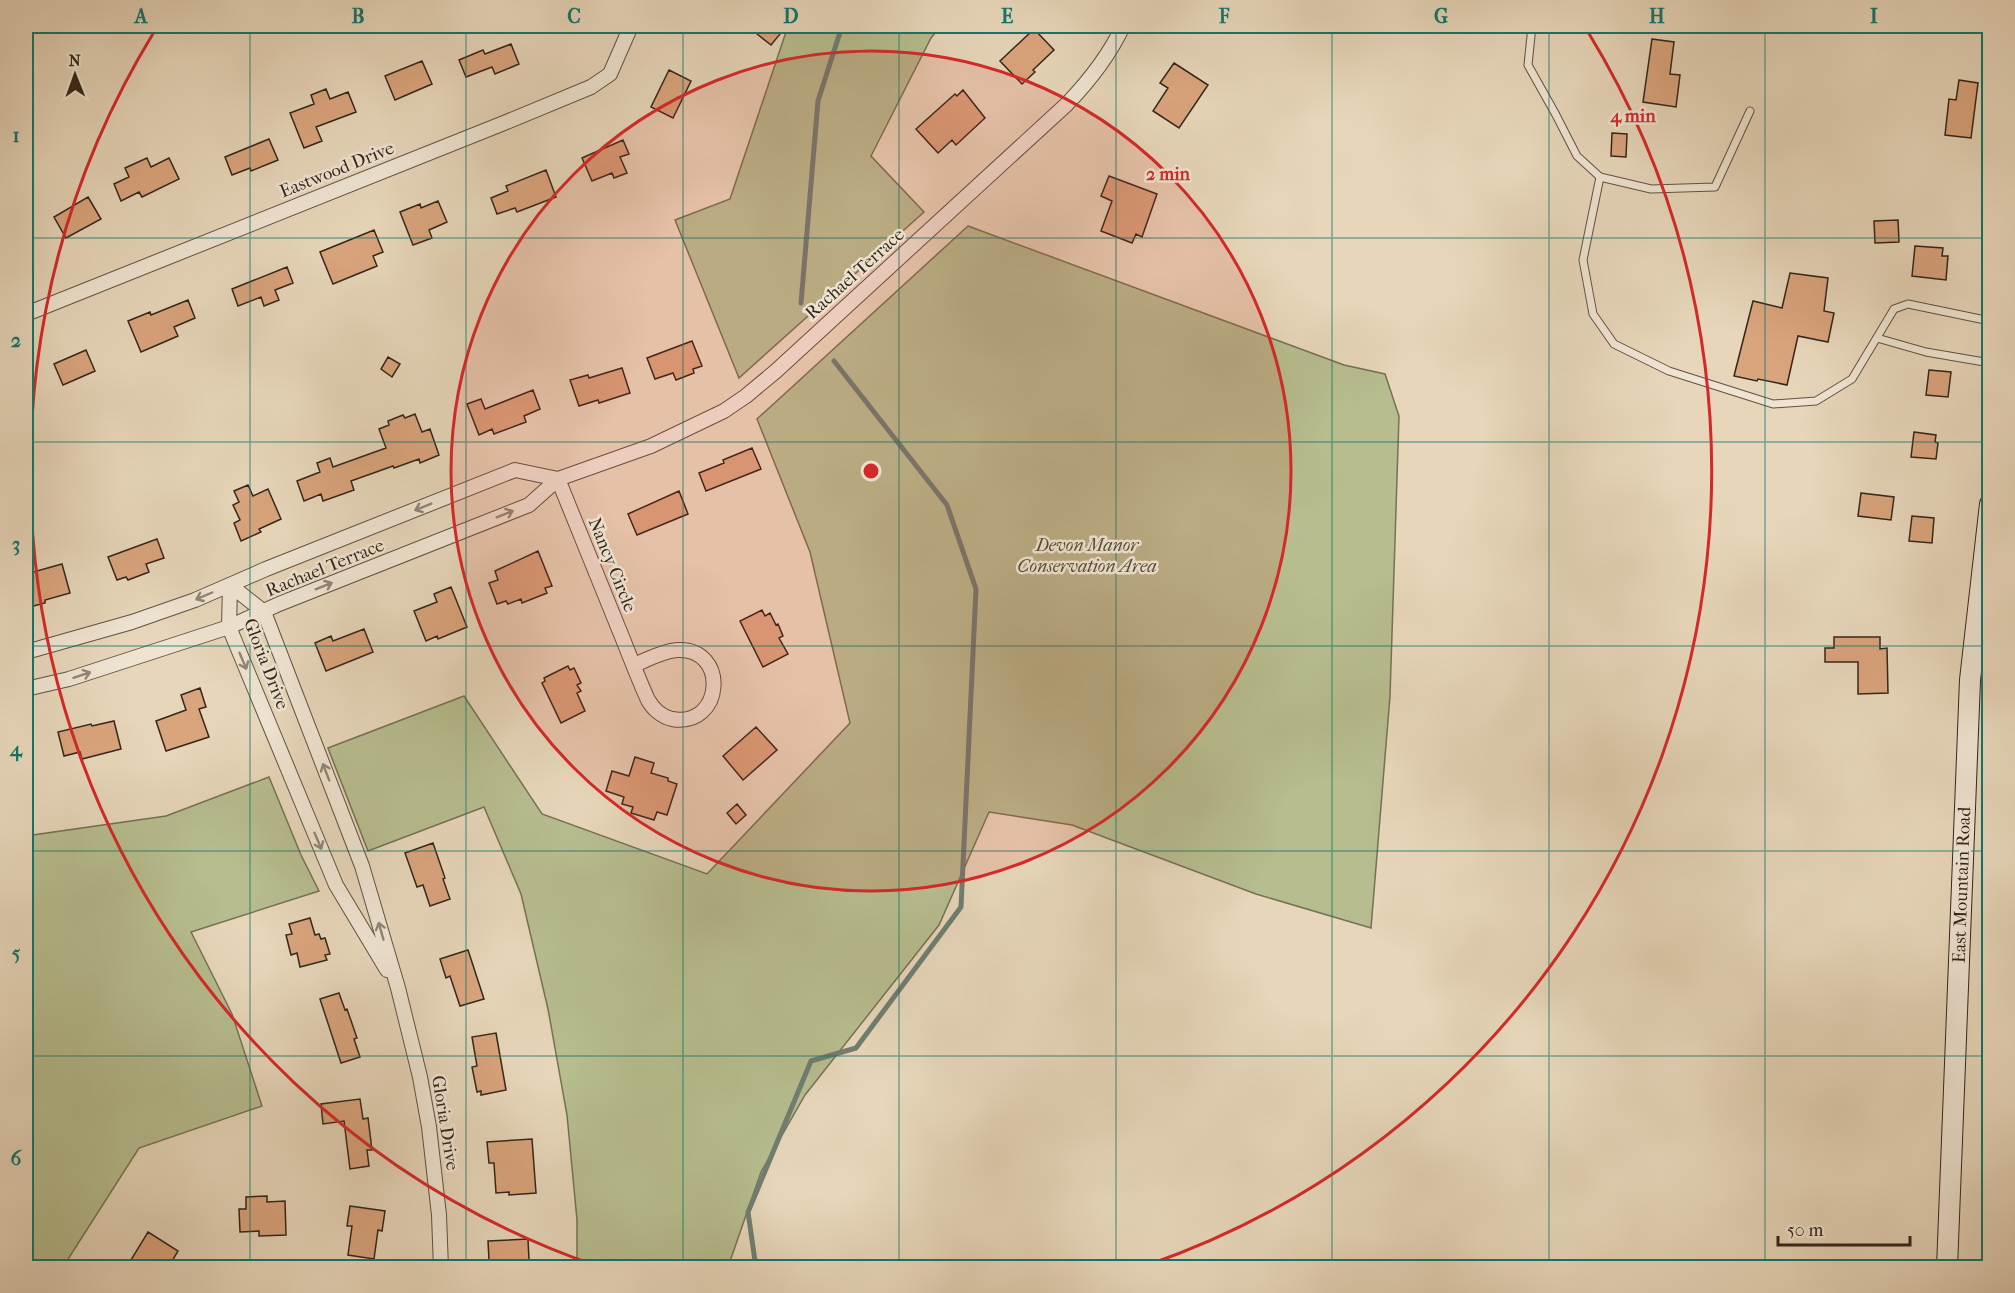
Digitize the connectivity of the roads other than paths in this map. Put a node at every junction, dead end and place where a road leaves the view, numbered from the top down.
1 (631, 26) edge
2 (1123, 26) edge
3 (1532, 26) edge
4 (1750, 111) dead end
5 (1600, 177) junction
6 (26, 314) edge
7 (1989, 321) edge
8 (1876, 338) junction
9 (1989, 363) edge
10 (558, 479) junction
11 (1989, 504) edge
12 (230, 585) junction
13 (264, 612) junction
14 (229, 627) junction
15 (26, 652) edge
16 (634, 665) junction
17 (26, 689) edge
18 (398, 988) junction
19 (441, 1268) edge
20 (1947, 1268) edge

1 - 6 street, Eastwood Drive
2 - 10 street, Rachael Terrace
3 - 5 lane
4 - 5 lane
5 - 8 lane
7 - 8 lane
8 - 9 lane
10 -> 12 street, Rachael Terrace
13 -> 10 street, Rachael Terrace
10 - 16 street, Nancy Circle
11 - 20 main road, East Mountain Road
12 - 13 street, Gloria Drive
12 - 14 street, Gloria Drive
12 -> 15 street, Rachael Terrace
13 - 14 street, Rachael Terrace
18 -> 13 street, Gloria Drive
17 -> 14 street, Rachael Terrace
14 -> 18 street, Gloria Drive
16 - 16 street, Nancy Circle
18 - 19 street, Gloria Drive

